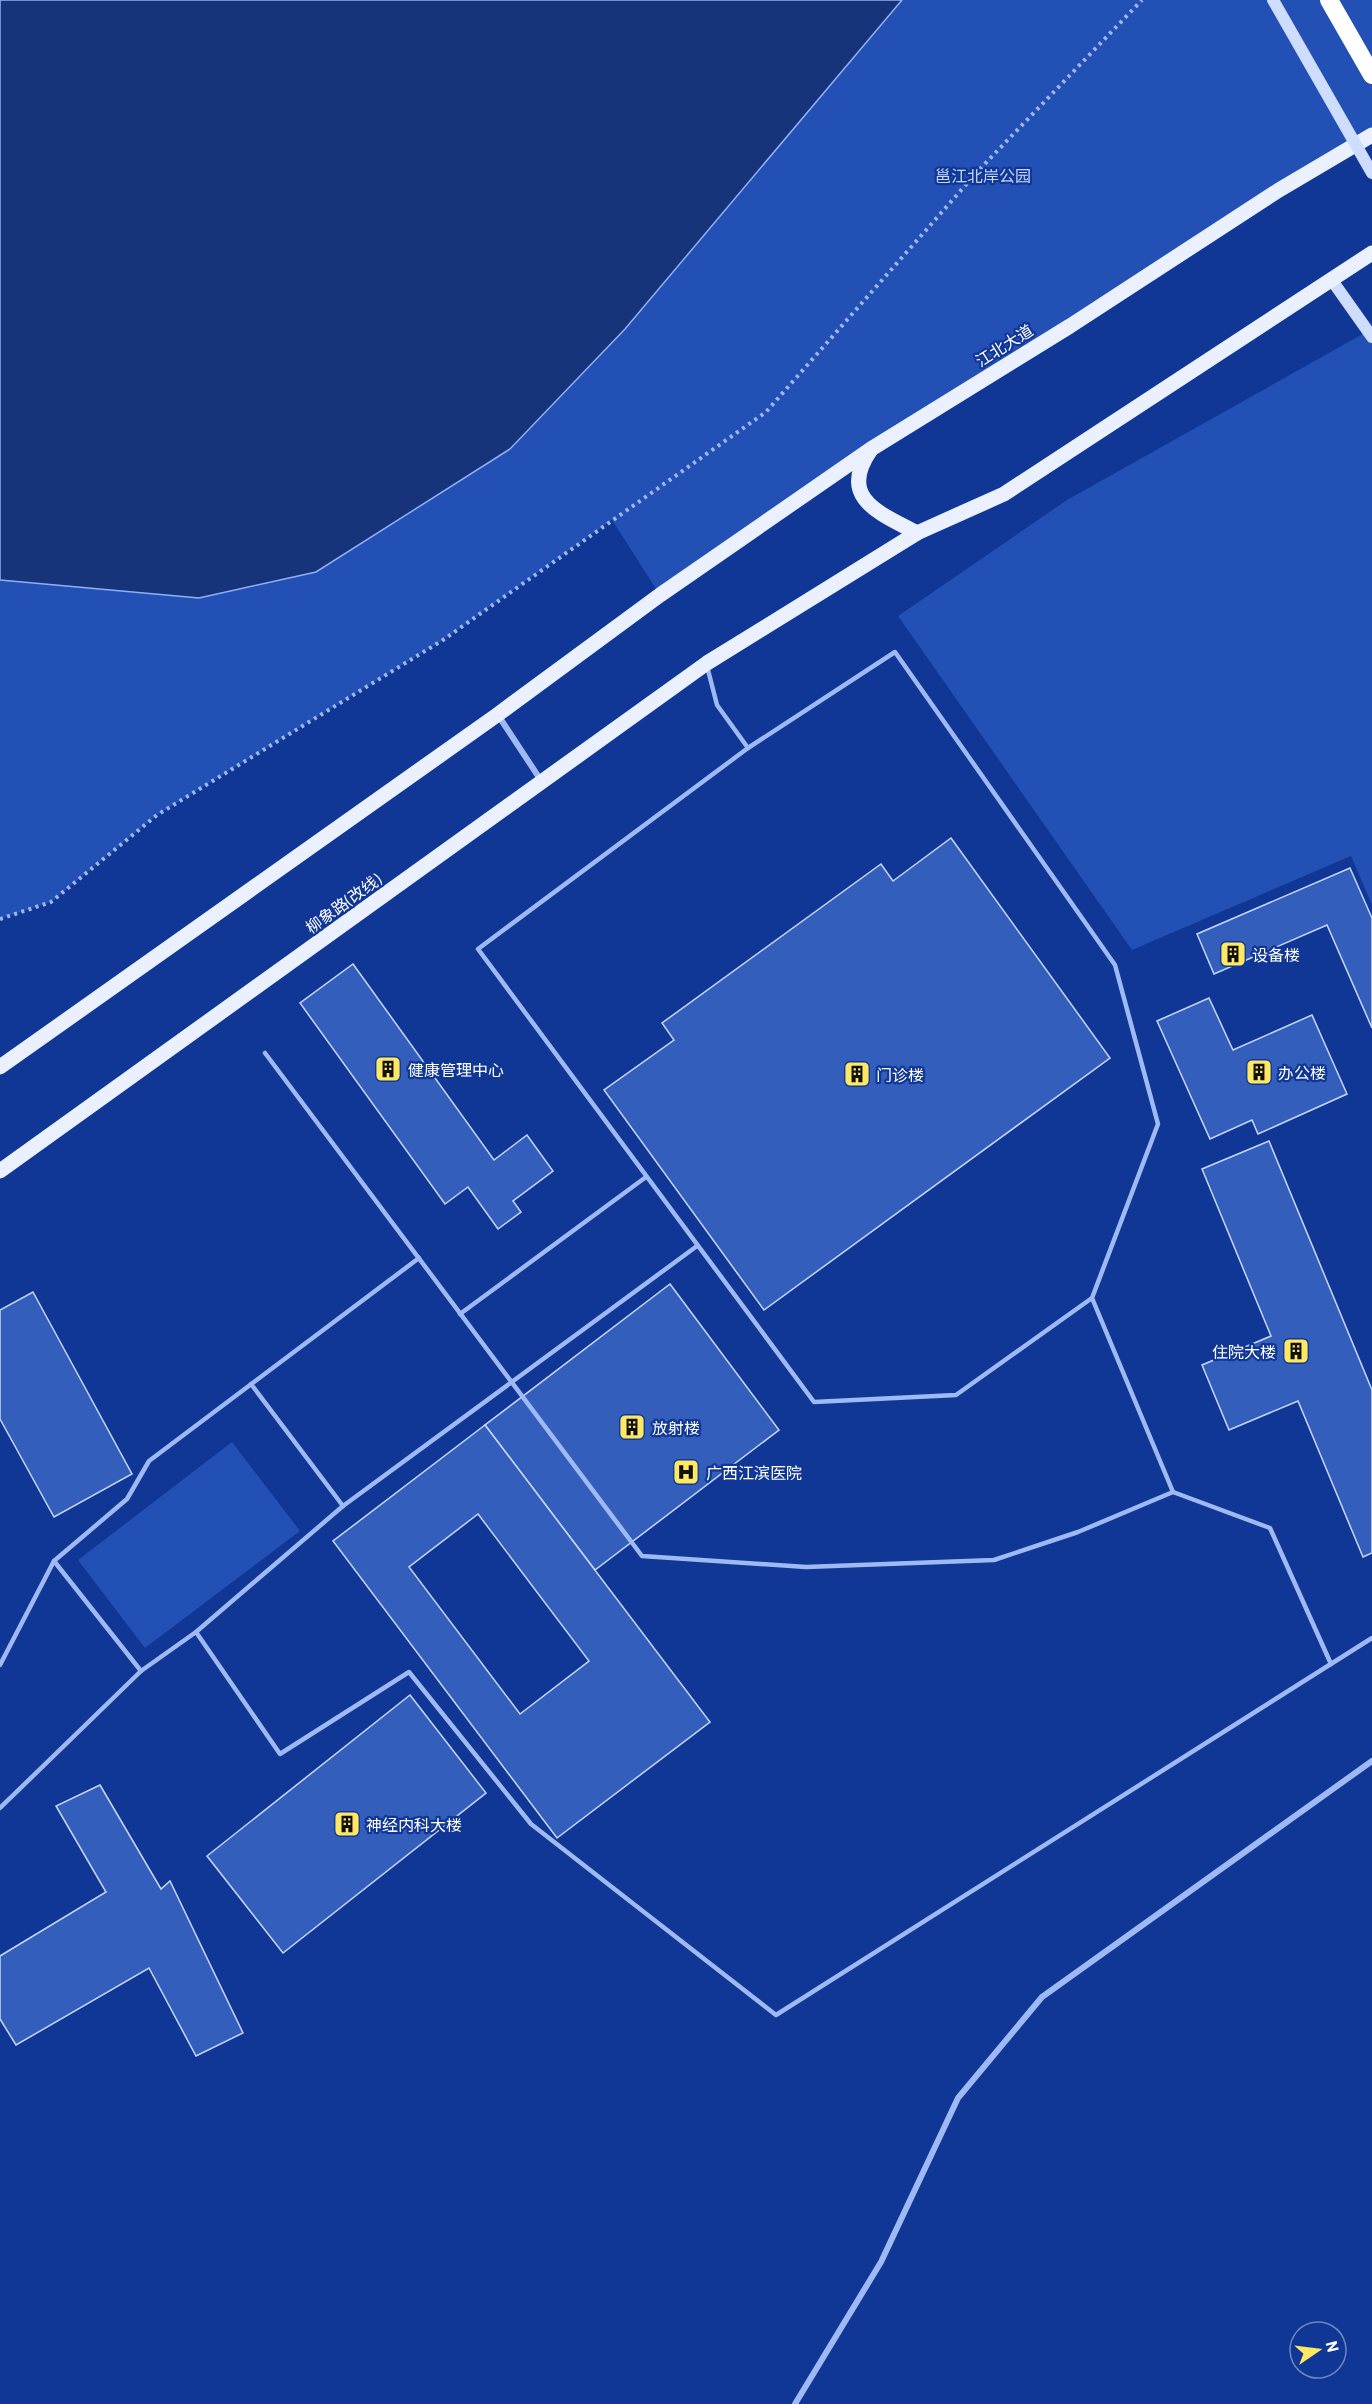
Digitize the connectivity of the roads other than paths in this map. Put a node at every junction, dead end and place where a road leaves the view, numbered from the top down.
1 (1273, 0) edge
2 (1329, 0) edge
3 (1372, 75) edge
4 (1372, 135) edge
5 (1372, 173) edge
6 (1372, 253) edge
7 (1331, 279) junction
8 (1372, 337) edge
9 (871, 449) junction
10 (917, 532) junction
11 (707, 663) junction
12 (497, 715) junction
13 (748, 748) junction
14 (542, 782) junction
15 (265, 1053) dead end
16 (0, 1067) edge
17 (0, 1172) edge
18 (646, 1177) junction
19 (697, 1245) junction
20 (419, 1258) junction
21 (1092, 1298) junction
22 (460, 1314) junction
23 (511, 1381) junction
24 (251, 1384) junction
25 (1173, 1491) junction
26 (343, 1506) junction
27 (54, 1561) junction
28 (196, 1632) junction
29 (1372, 1638) edge
30 (1331, 1664) junction
31 (0, 1665) edge
32 (141, 1671) junction
33 (1372, 1761) edge
34 (0, 1808) edge
35 (795, 2404) edge

1 - 5 main road, bridge
2 - 3 highway
4 - 9 main road, 江北大道
6 - 7 main road
7 - 8 main road
7 - 10 main road
9 - 10 main road
9 - 12 main road, 江北大道
10 - 11 main road
11 - 13 lane
11 - 14 main road, 柳象路(改线)
12 - 14 street
12 - 16 main road
13 - 18 lane
13 - 21 lane
14 - 17 main road, 柳象路(改线)
15 - 20 lane
18 - 19 lane
18 - 22 lane
19 - 21 lane
19 - 23 lane
20 - 22 lane
20 - 24 lane
21 - 25 lane
22 - 23 lane
23 - 25 lane
23 - 26 lane
24 - 26 lane
24 - 27 lane
25 - 30 lane
26 - 28 lane
27 - 31 lane
27 - 32 lane
28 - 30 lane
28 - 32 lane
29 - 30 lane
32 - 34 lane
33 - 35 street

